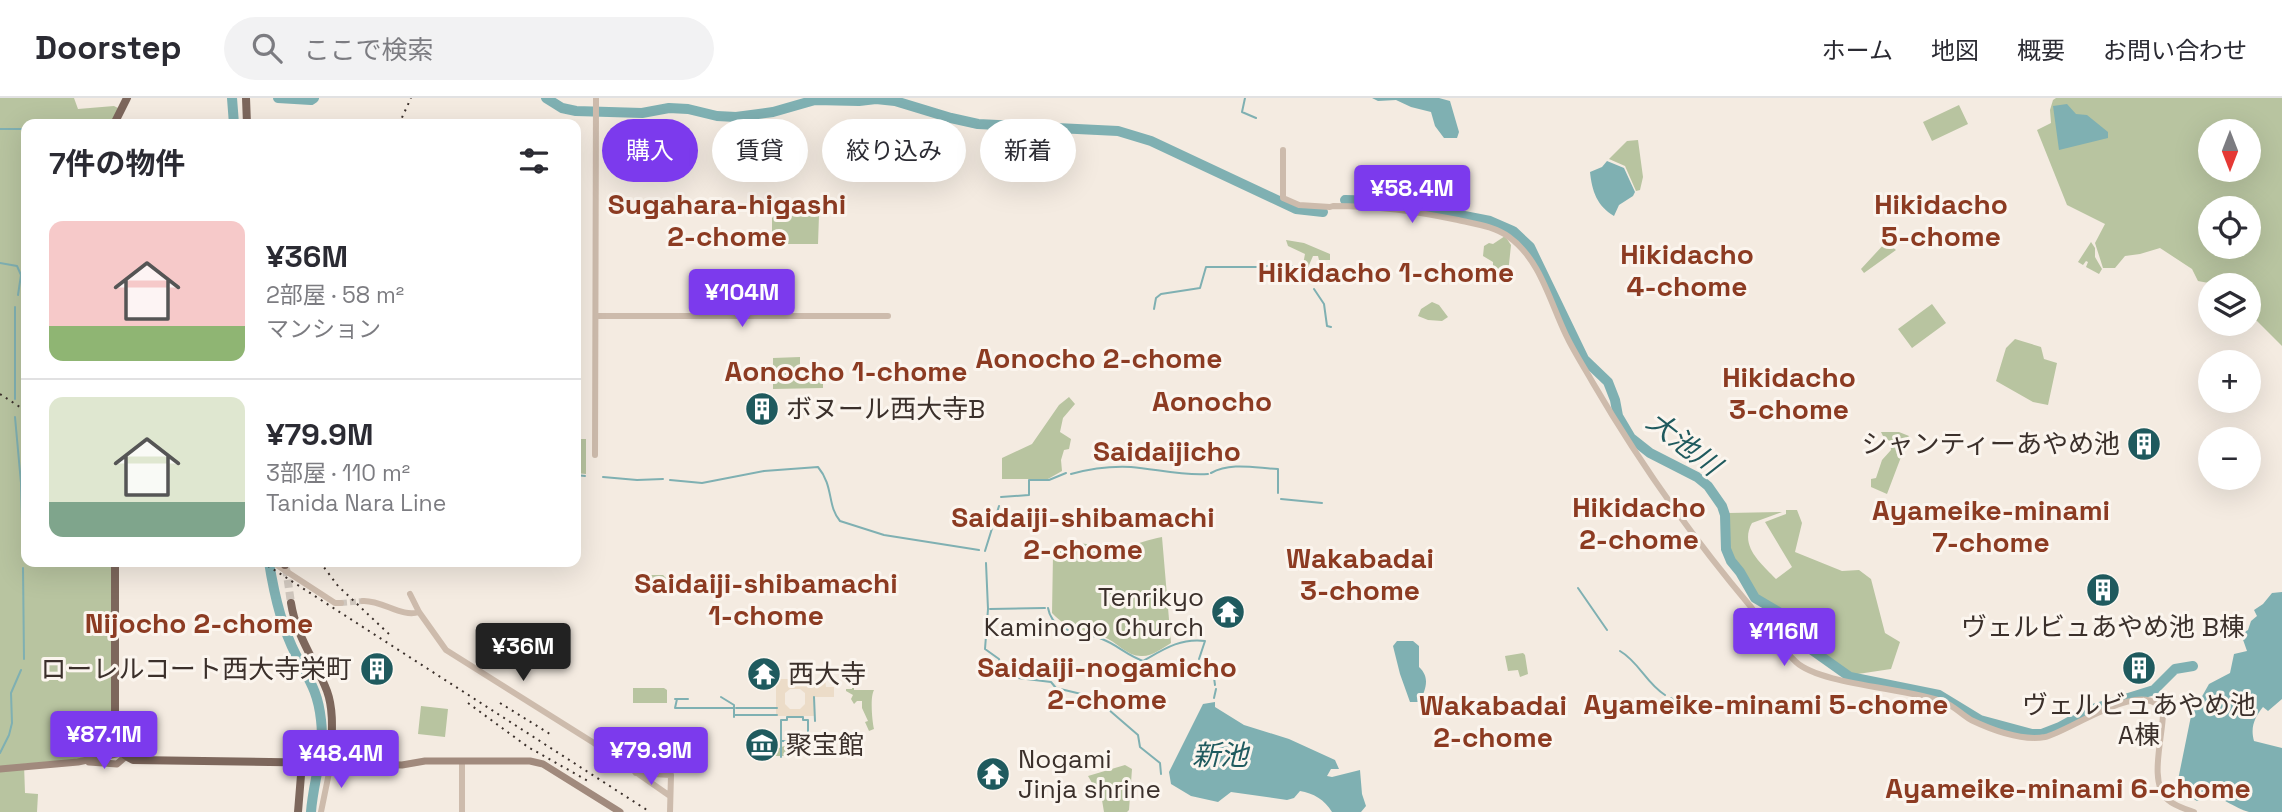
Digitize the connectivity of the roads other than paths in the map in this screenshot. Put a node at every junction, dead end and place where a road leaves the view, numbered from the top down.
1 (127, 98) edge
2 (596, 98) edge
3 (246, 99) edge
4 (116, 119) edge
5 (247, 119) edge
6 (1283, 150) dead end
7 (596, 316) junction
8 (888, 316) dead end
9 (595, 455) dead end
10 (115, 567) edge
11 (287, 567) edge
12 (410, 594) dead end
13 (363, 601) tunnel mouth
14 (291, 603) tunnel mouth
15 (341, 603) tunnel mouth
16 (419, 612) junction
17 (124, 754) junction
18 (463, 761) junction
19 (305, 763) junction
20 (329, 763) junction
21 (0, 769) edge
22 (635, 772) junction
23 (670, 796) junction
24 (298, 812) edge
25 (321, 812) edge
26 (462, 812) edge
27 (620, 812) edge
28 (670, 812) edge
29 (2194, 812) edge

1 - 4 main road
2 - 7 street
3 - 5 main road
6 - 29 street
7 - 8 street
7 - 9 street
10 - 17 main road
11 - 15 street
12 - 16 street
13 - 16 street
14 - 20 main road
16 - 22 street
17 - 19 main road
17 - 21 main road
18 - 20 main road
18 - 26 street
18 - 27 main road
19 - 20 main road
19 - 24 main road
20 - 25 street
22 - 23 street
22 - 23 street
23 - 28 street

